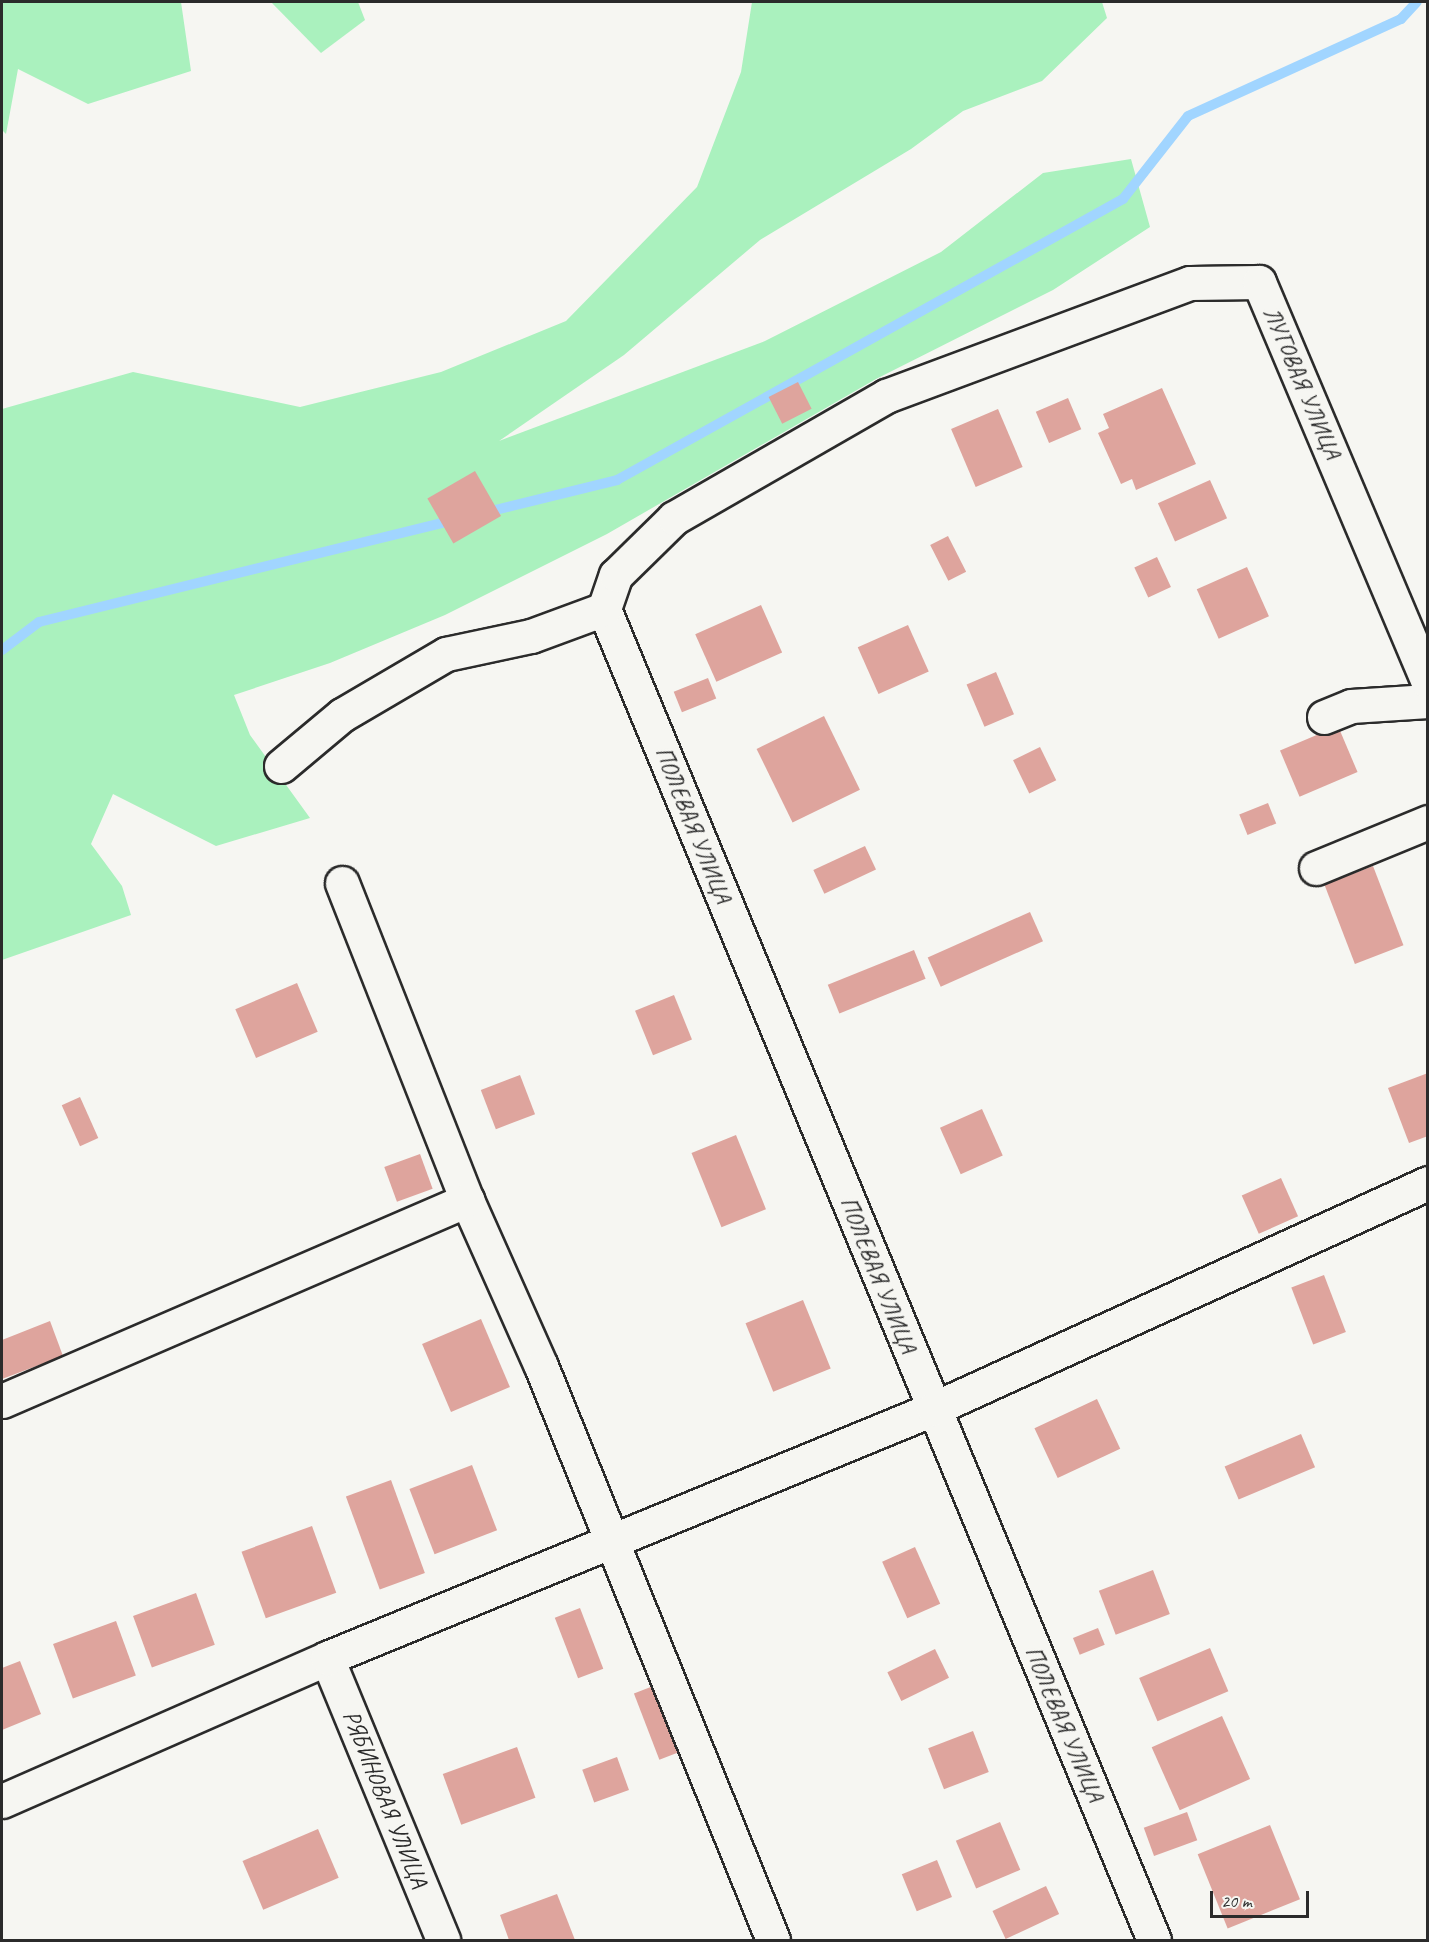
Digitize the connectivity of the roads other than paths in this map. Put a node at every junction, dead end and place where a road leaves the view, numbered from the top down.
1 (604, 609) junction
2 (1428, 682) edge
3 (1428, 701) edge
4 (1324, 717) dead end
5 (281, 766) dead end
6 (1428, 822) edge
7 (1316, 868) dead end
8 (342, 883) dead end
9 (1428, 1183) edge
10 (466, 1200) junction
11 (2, 1401) edge
12 (933, 1409) junction
13 (609, 1541) junction
14 (327, 1658) junction
15 (2, 1801) edge
16 (443, 1941) edge
17 (773, 1941) edge
18 (1154, 1941) edge

1 - 2 street, ЛУГОВАЯ УЛИЦА
1 - 5 street
1 - 12 street, ПОЛЕВАЯ УЛИЦА
3 - 4 street
6 - 7 street
8 - 10 street
9 - 12 street
10 - 11 street
10 - 13 street
12 - 13 street
12 - 18 street, ПОЛЕВАЯ УЛИЦА
13 - 14 street
13 - 17 street
14 - 15 street
14 - 16 street, РЯБИНОВАЯ УЛИЦА

